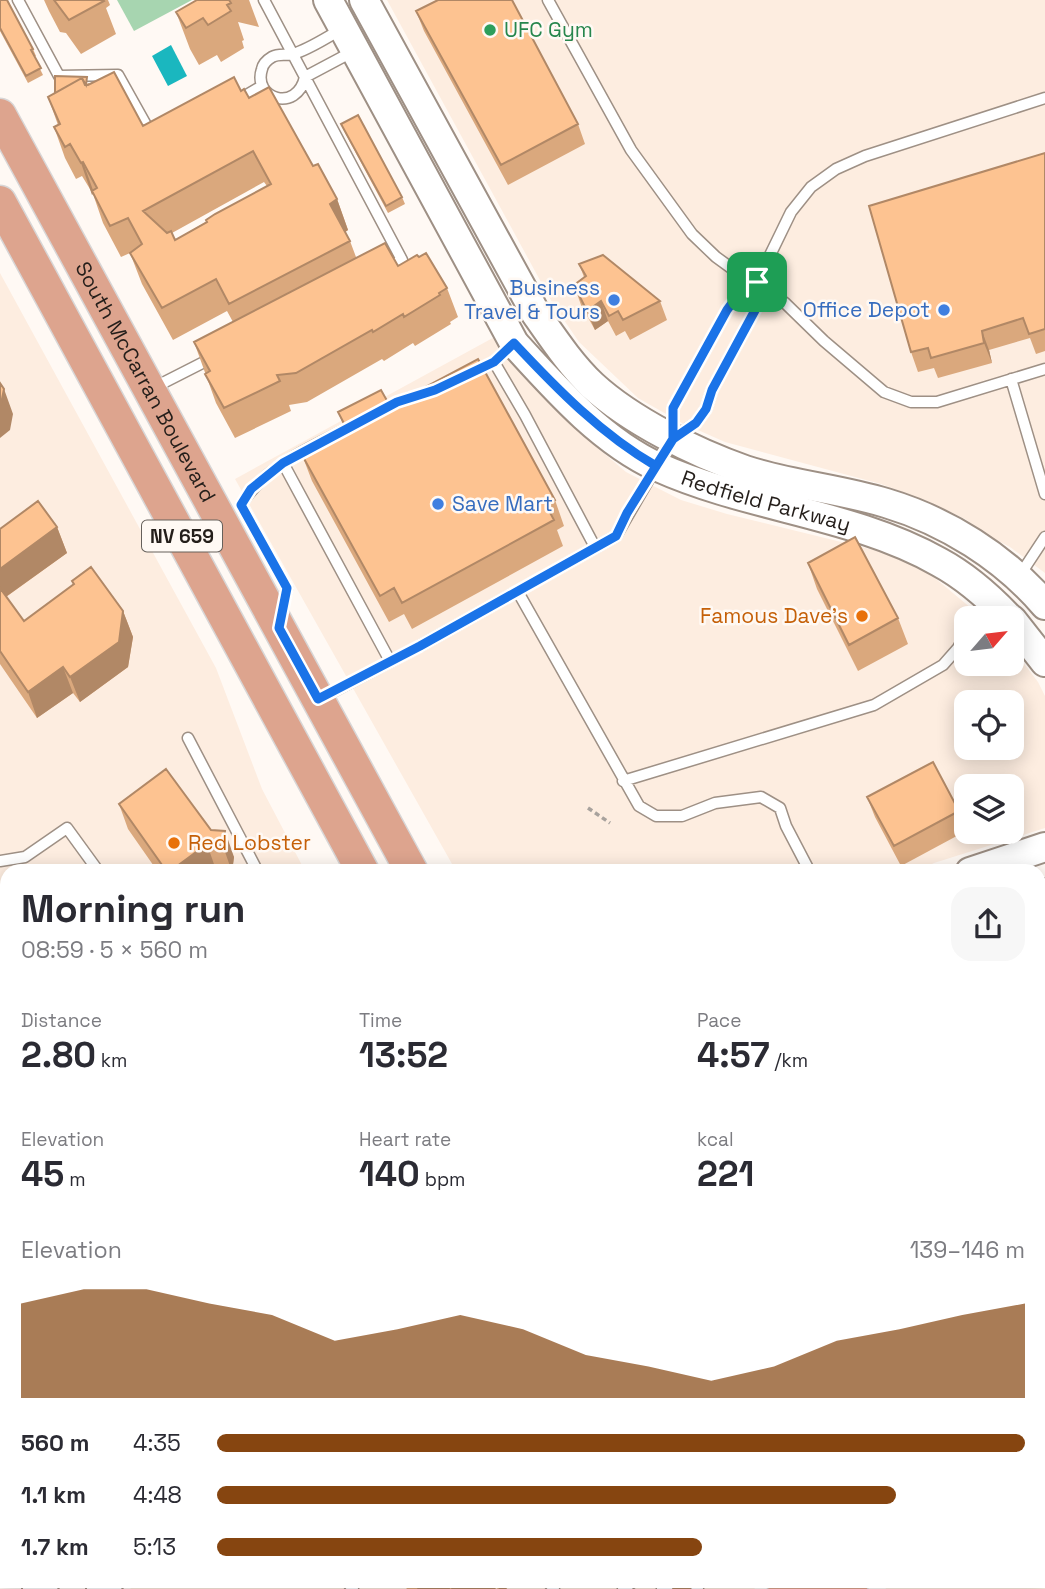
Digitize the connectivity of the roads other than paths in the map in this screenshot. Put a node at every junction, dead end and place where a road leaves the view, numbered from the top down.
1 (18, 0) edge
2 (264, 0) edge
3 (328, 0) edge
4 (548, 0) edge
5 (359, 29) edge
6 (293, 54) junction
7 (305, 77) junction
8 (262, 86) junction
9 (1045, 98) edge
10 (228, 106) edge
11 (0, 116) edge
12 (158, 146) edge
13 (0, 201) edge
14 (378, 273) edge
15 (757, 282) junction
16 (514, 343) junction
17 (221, 354) edge
18 (494, 362) junction
19 (1045, 369) edge
20 (459, 379) edge
21 (1011, 379) junction
22 (150, 390) junction
23 (423, 394) edge
24 (374, 414) edge
25 (363, 420) edge
26 (673, 439) junction
27 (136, 451) junction
28 (283, 463) junction
29 (656, 466) junction
30 (1045, 494) edge
31 (1045, 537) edge
32 (595, 547) junction
33 (1018, 577) junction
34 (517, 592) junction
35 (1045, 605) edge
36 (981, 606) edge
37 (279, 628) junction
38 (1024, 636) edge
39 (954, 651) edge
40 (390, 661) junction
41 (1045, 662) edge
42 (318, 699) junction
43 (188, 738) dead end
44 (623, 781) junction
45 (1045, 847) edge
46 (0, 861) edge
47 (93, 864) edge
48 (254, 864) edge
49 (359, 864) edge
50 (408, 864) edge
51 (806, 864) edge
52 (994, 864) edge

1 - 12 lane
2 - 6 lane
3 - 5 street, Redfield Parkway
4 - 15 lane
5 - 6 lane
5 - 7 lane
5 - 16 street, Redfield Parkway
5 - 26 street, Redfield Parkway
6 - 7 lane
6 - 8 lane
7 - 8 lane
7 - 14 lane
8 - 10 lane
9 - 15 lane
11 - 22 main road, South McCarran Boulevard / NV 659
13 - 22 main road
13 - 27 main road, South McCarran Boulevard / NV 659
15 - 21 lane
15 - 26 lane
15 - 26 lane
16 - 18 lane
16 - 29 street, Redfield Parkway
17 - 22 lane
18 - 20 lane
18 - 32 lane
19 - 21 lane
21 - 30 lane
22 - 37 main road, South McCarran Boulevard / NV 659
23 - 24 lane
25 - 28 lane
26 - 29 lane
26 - 33 street, Redfield Parkway
27 - 42 main road
27 - 49 main road, South McCarran Boulevard / NV 659
28 - 37 lane
28 - 40 lane
29 - 32 lane
29 - 36 street, Redfield Parkway
31 - 33 lane
32 - 34 lane
33 - 35 street, Redfield Parkway
34 - 40 lane
34 - 44 lane
37 - 42 main road, South McCarran Boulevard / NV 659
38 - 41 street, Redfield Parkway
39 - 44 lane
40 - 42 lane
42 - 50 main road, South McCarran Boulevard / NV 659
43 - 48 lane
44 - 51 lane
45 - 52 street
46 - 47 lane

